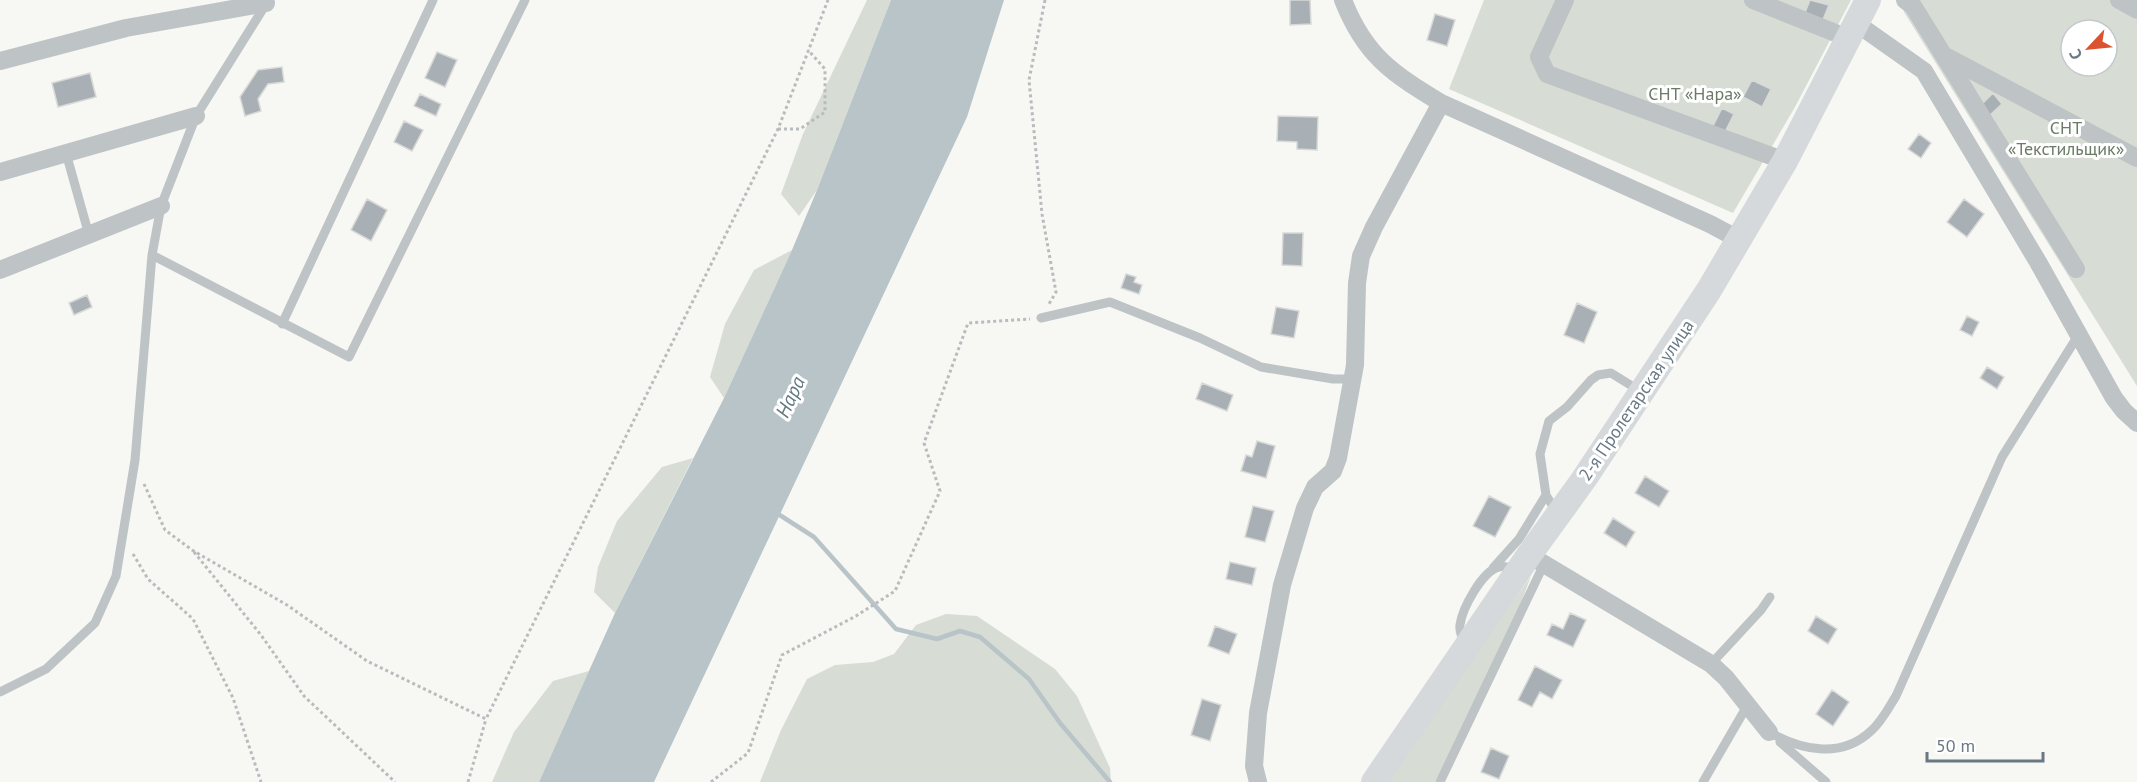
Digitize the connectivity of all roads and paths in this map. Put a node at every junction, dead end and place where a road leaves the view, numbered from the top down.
1 (433, 0) edge
2 (525, 0) edge
3 (828, 0) edge
4 (1045, 0) edge
5 (1343, 0) edge
6 (1565, 0) edge
7 (1753, 0) edge
8 (1868, 0) edge
9 (2119, 0) edge
10 (270, 1) edge
11 (1911, 2) edge
12 (2137, 10) edge
13 (1852, 31) junction
14 (808, 50) junction
15 (1946, 57) junction
16 (0, 61) edge
17 (1441, 103) junction
18 (196, 116) junction
19 (778, 129) junction
20 (66, 153) junction
21 (2137, 158) edge
22 (1785, 161) junction
23 (0, 172) edge
24 (160, 206) junction
25 (89, 234) junction
26 (1738, 239) junction
27 (152, 255) junction
28 (2076, 269) dead end
29 (0, 270) edge
30 (1041, 318) junction
31 (282, 324) junction
32 (2079, 334) junction
33 (1353, 379) junction
34 (1642, 393) junction
35 (2137, 423) edge
36 (135, 460) junction
37 (1552, 505) junction
38 (122, 538) junction
39 (192, 550) junction
40 (1530, 563) junction
41 (1492, 569) junction
42 (1770, 597) dead end
43 (1467, 646) junction
44 (1711, 664) junction
45 (0, 692) edge
46 (1747, 706) junction
47 (486, 719) junction
48 (1769, 732) junction
49 (261, 782) edge
50 (396, 782) edge
51 (468, 782) edge
52 (711, 782) edge
53 (1258, 782) edge
54 (1374, 782) edge
55 (1440, 782) edge
56 (1703, 782) edge
57 (1826, 782) edge

1 - 31 lane
2 - 31 lane
3 - 14 path
4 - 30 path
5 - 17 street
6 - 22 street
7 - 13 street
8 - 13 main road, 2-я Пролетарская улица
9 - 12 street
10 - 16 street
10 - 18 lane
11 - 15 street
13 - 22 main road, 2-я Пролетарская улица
13 - 32 street
14 - 19 path
14 - 19 path
15 - 21 street
15 - 28 street
17 - 26 street
17 - 33 street
18 - 20 street
18 - 24 lane
19 - 47 path
20 - 23 street
20 - 25 lane
22 - 26 main road, 2-я Пролетарская улица
24 - 25 street
24 - 27 lane
25 - 29 street
26 - 34 main road, 2-я Пролетарская улица
27 - 31 lane
27 - 36 lane
30 - 33 lane
30 - 52 path
32 - 35 street
32 - 48 lane
33 - 53 street
34 - 37 main road, 2-я Пролетарская улица
34 - 37 lane
36 - 38 lane
36 - 39 path
37 - 40 main road, 2-я Пролетарская улица
37 - 41 lane
38 - 45 lane
38 - 49 path
39 - 47 path
39 - 50 path
40 - 41 lane
40 - 43 main road, 2-я Пролетарская улица
40 - 44 street
40 - 55 lane
41 - 43 lane
42 - 44 lane
43 - 54 main road, 2-я Пролетарская улица
44 - 46 street
46 - 48 street
46 - 56 lane
47 - 51 path
48 - 57 lane

